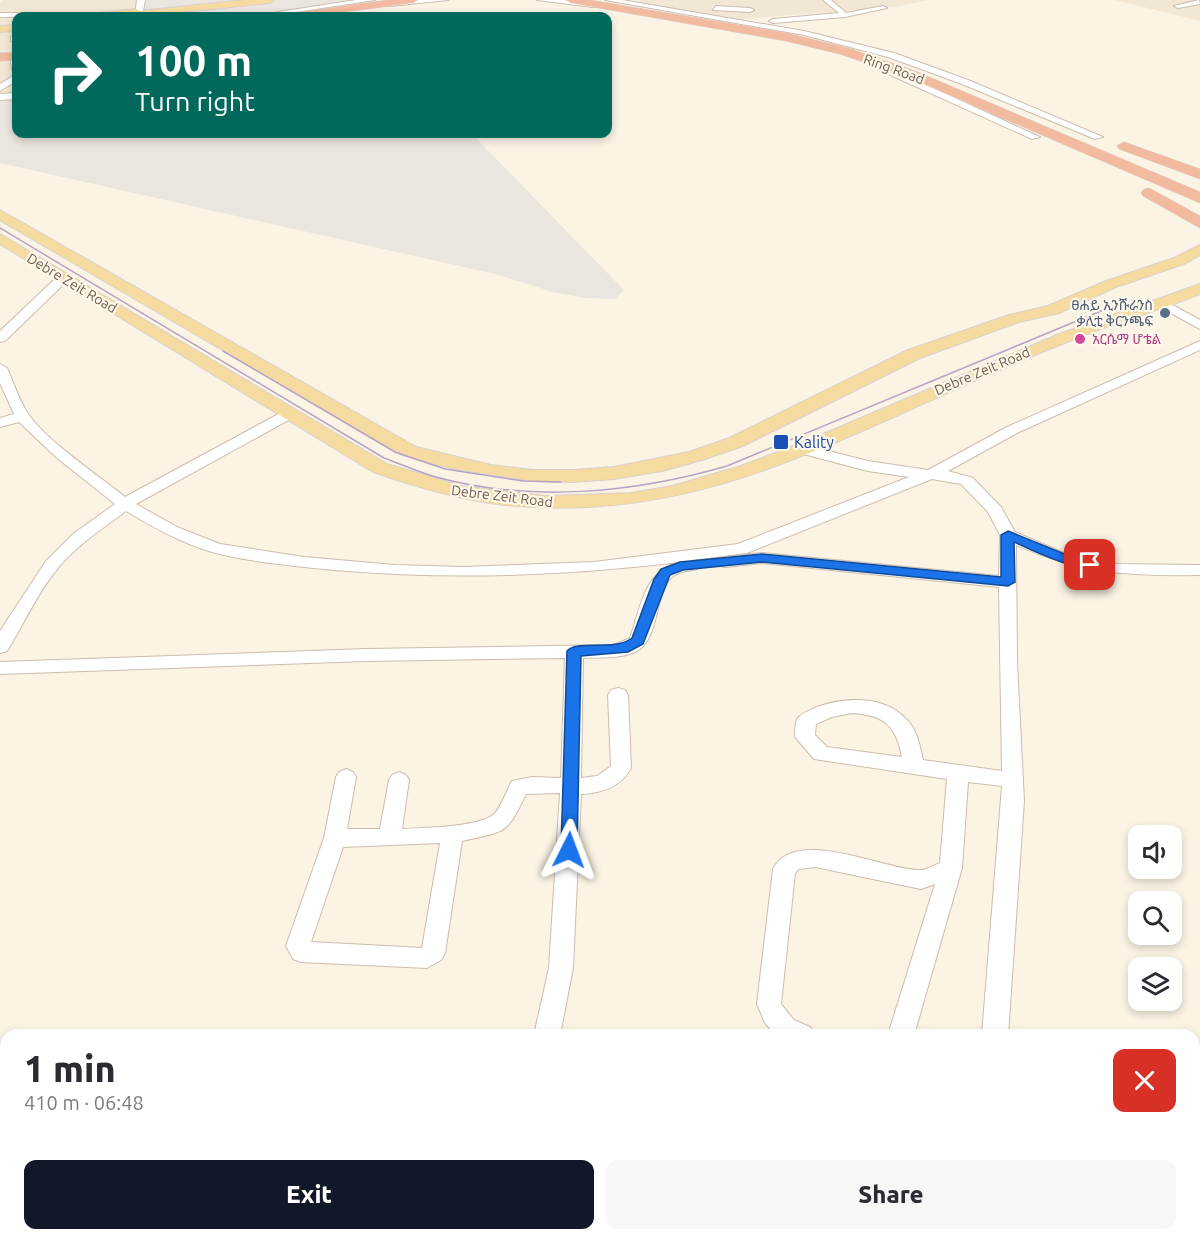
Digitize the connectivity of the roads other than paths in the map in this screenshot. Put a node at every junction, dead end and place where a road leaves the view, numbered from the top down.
1 (248, 0) edge
2 (270, 0) edge
3 (371, 0) edge
4 (388, 0) edge
5 (413, 0) edge
6 (444, 0) edge
7 (541, 0) edge
8 (571, 0) edge
9 (639, 0) edge
10 (746, 0) edge
11 (827, 0) edge
12 (603, 1) edge
13 (1200, 2) edge
14 (683, 4) edge
15 (651, 6) junction
16 (1178, 6) dead end
17 (77, 7) dead end
18 (883, 8) dead end
19 (669, 10) junction
20 (750, 10) junction
21 (70, 12) edge
22 (155, 12) edge
23 (159, 12) edge
24 (286, 12) edge
25 (302, 12) edge
26 (322, 12) edge
27 (334, 12) edge
28 (782, 12) dead end
29 (844, 15) junction
30 (787, 20) junction
31 (754, 23) junction
32 (937, 85) junction
33 (975, 95) junction
34 (1098, 136) junction
35 (1035, 137) junction
36 (1200, 174) edge
37 (1200, 188) edge
38 (1200, 198) edge
39 (0, 214) edge
40 (1200, 223) edge
41 (0, 238) edge
42 (1200, 249) edge
43 (1200, 260) edge
44 (63, 278) junction
45 (1200, 280) edge
46 (1200, 289) edge
47 (1162, 303) junction
48 (1062, 306) junction
49 (1111, 320) junction
50 (1200, 325) edge
51 (0, 338) edge
52 (1200, 345) edge
53 (0, 368) edge
54 (289, 414) junction
55 (22, 416) junction
56 (0, 423) edge
57 (801, 448) junction
58 (932, 474) junction
59 (125, 504) junction
60 (1008, 535) junction
61 (741, 549) junction
62 (762, 558) junction
63 (1200, 570) edge
64 (1008, 582) junction
65 (0, 647) edge
66 (574, 651) junction
67 (0, 668) edge
68 (618, 695) dead end
69 (914, 768) junction
70 (958, 773) junction
71 (346, 777) dead end
72 (399, 780) dead end
73 (1013, 780) junction
74 (570, 786) junction
75 (454, 834) junction
76 (335, 838) junction
77 (390, 838) junction
78 (951, 868) junction
79 (547, 1029) edge
80 (791, 1029) edge
81 (903, 1029) edge
82 (995, 1029) edge

1 - 22 main road
2 - 23 main road
3 - 24 street
4 - 25 highway
5 - 26 highway
6 - 27 street
7 - 35 street
8 - 12 highway, Ring Road
9 - 15 street
10 - 20 street
11 - 29 street
12 - 15 street
12 - 32 highway, Ring Road
12 - 33 highway, Ring Road
13 - 16 street
14 - 19 street
14 - 20 street
15 - 19 street
17 - 21 street
18 - 29 street
19 - 31 street
20 - 31 street
28 - 30 street
29 - 30 street
30 - 31 street
31 - 34 street
32 - 35 highway
32 - 38 highway, Ring Road
33 - 34 highway
33 - 37 highway, Ring Road
34 - 36 highway
35 - 40 highway
39 - 48 main road, Debre Zeit Road
41 - 44 main road, Debre Zeit Road
42 - 48 main road
43 - 48 main road
44 - 51 street
44 - 54 main road, Debre Zeit Road
45 - 49 main road
46 - 47 main road
47 - 49 main road
47 - 50 street
49 - 57 main road, Debre Zeit Road
52 - 58 street
53 - 55 street
54 - 57 main road, Debre Zeit Road
54 - 59 street
55 - 56 street
55 - 59 street
57 - 58 street
58 - 60 street
58 - 61 street
59 - 61 street
59 - 65 street
60 - 63 street
60 - 64 street
61 - 62 street
62 - 64 street
62 - 66 street
64 - 73 street
66 - 67 street
66 - 74 street
68 - 74 street
69 - 69 street
69 - 70 street
70 - 73 street
70 - 78 street
71 - 76 street
72 - 77 street
73 - 82 street
74 - 75 street
74 - 79 street
75 - 76 street
75 - 77 street
76 - 77 street
78 - 80 street
78 - 81 street

